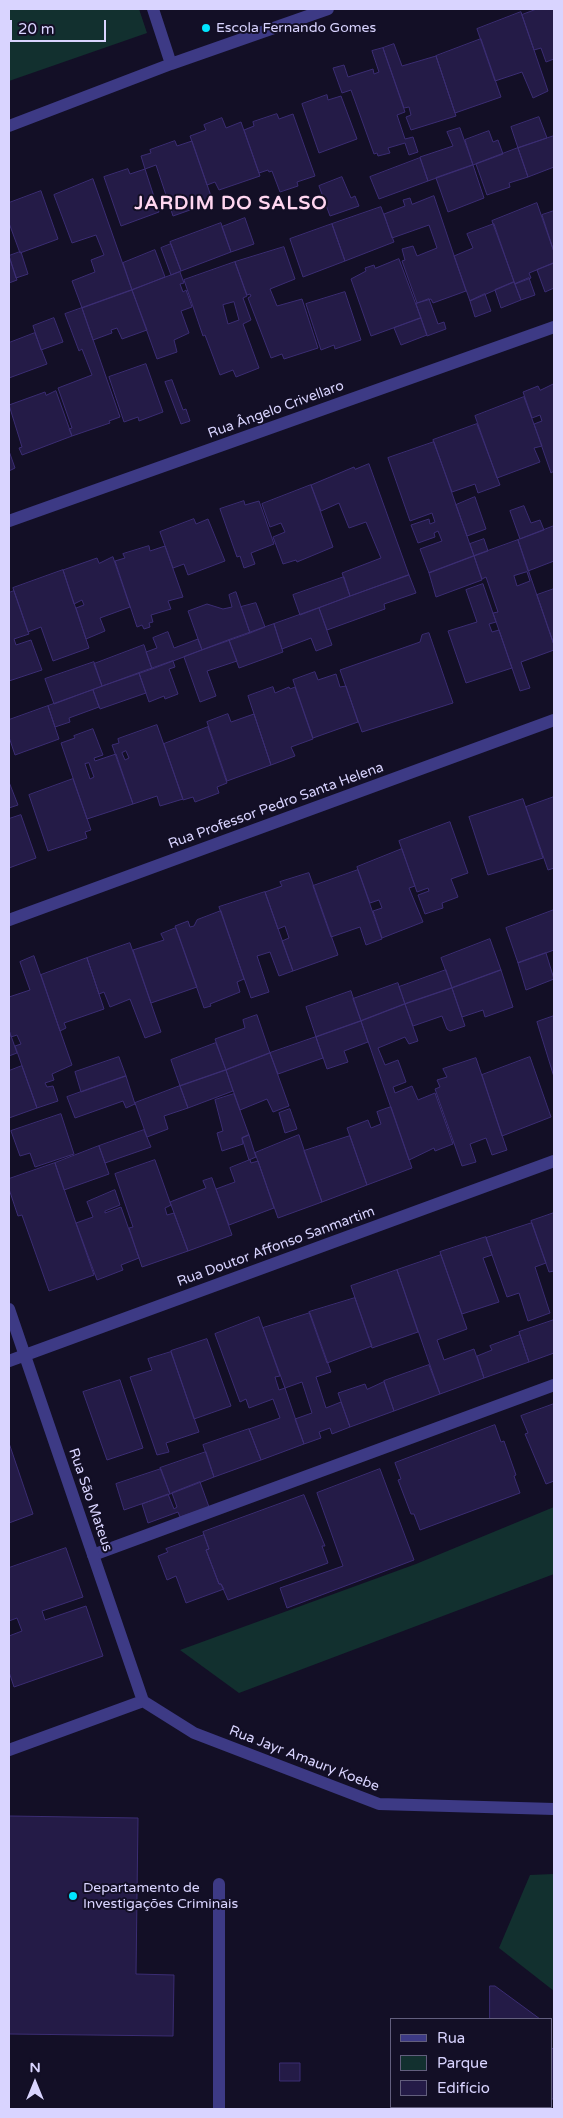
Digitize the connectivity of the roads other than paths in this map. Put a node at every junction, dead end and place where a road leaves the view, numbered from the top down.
1 (153, 9) edge
2 (328, 9) edge
3 (172, 64) junction
4 (9, 126) edge
5 (554, 327) edge
6 (9, 521) edge
7 (554, 720) edge
8 (9, 920) edge
9 (554, 1161) edge
10 (9, 1309) edge
11 (24, 1355) junction
12 (9, 1360) edge
13 (554, 1385) edge
14 (94, 1555) junction
15 (143, 1700) junction
16 (9, 1750) edge
17 (554, 1809) edge
18 (218, 1884) dead end
19 (219, 2109) edge

1 - 3 street
2 - 3 street
3 - 4 street
5 - 6 street, Rua Ângelo Crivellaro
7 - 8 street, Rua Professor Pedro Santa Helena
9 - 11 street, Rua Doutor Affonso Sanmartim
10 - 11 street, Rua São Mateus
11 - 12 street, Rua Doutor Affonso Sanmartim
11 - 14 street, Rua São Mateus
13 - 14 street
14 - 15 street, Rua São Mateus
15 - 16 street
15 - 17 street, Rua Jayr Amaury Koebe
18 - 19 street

